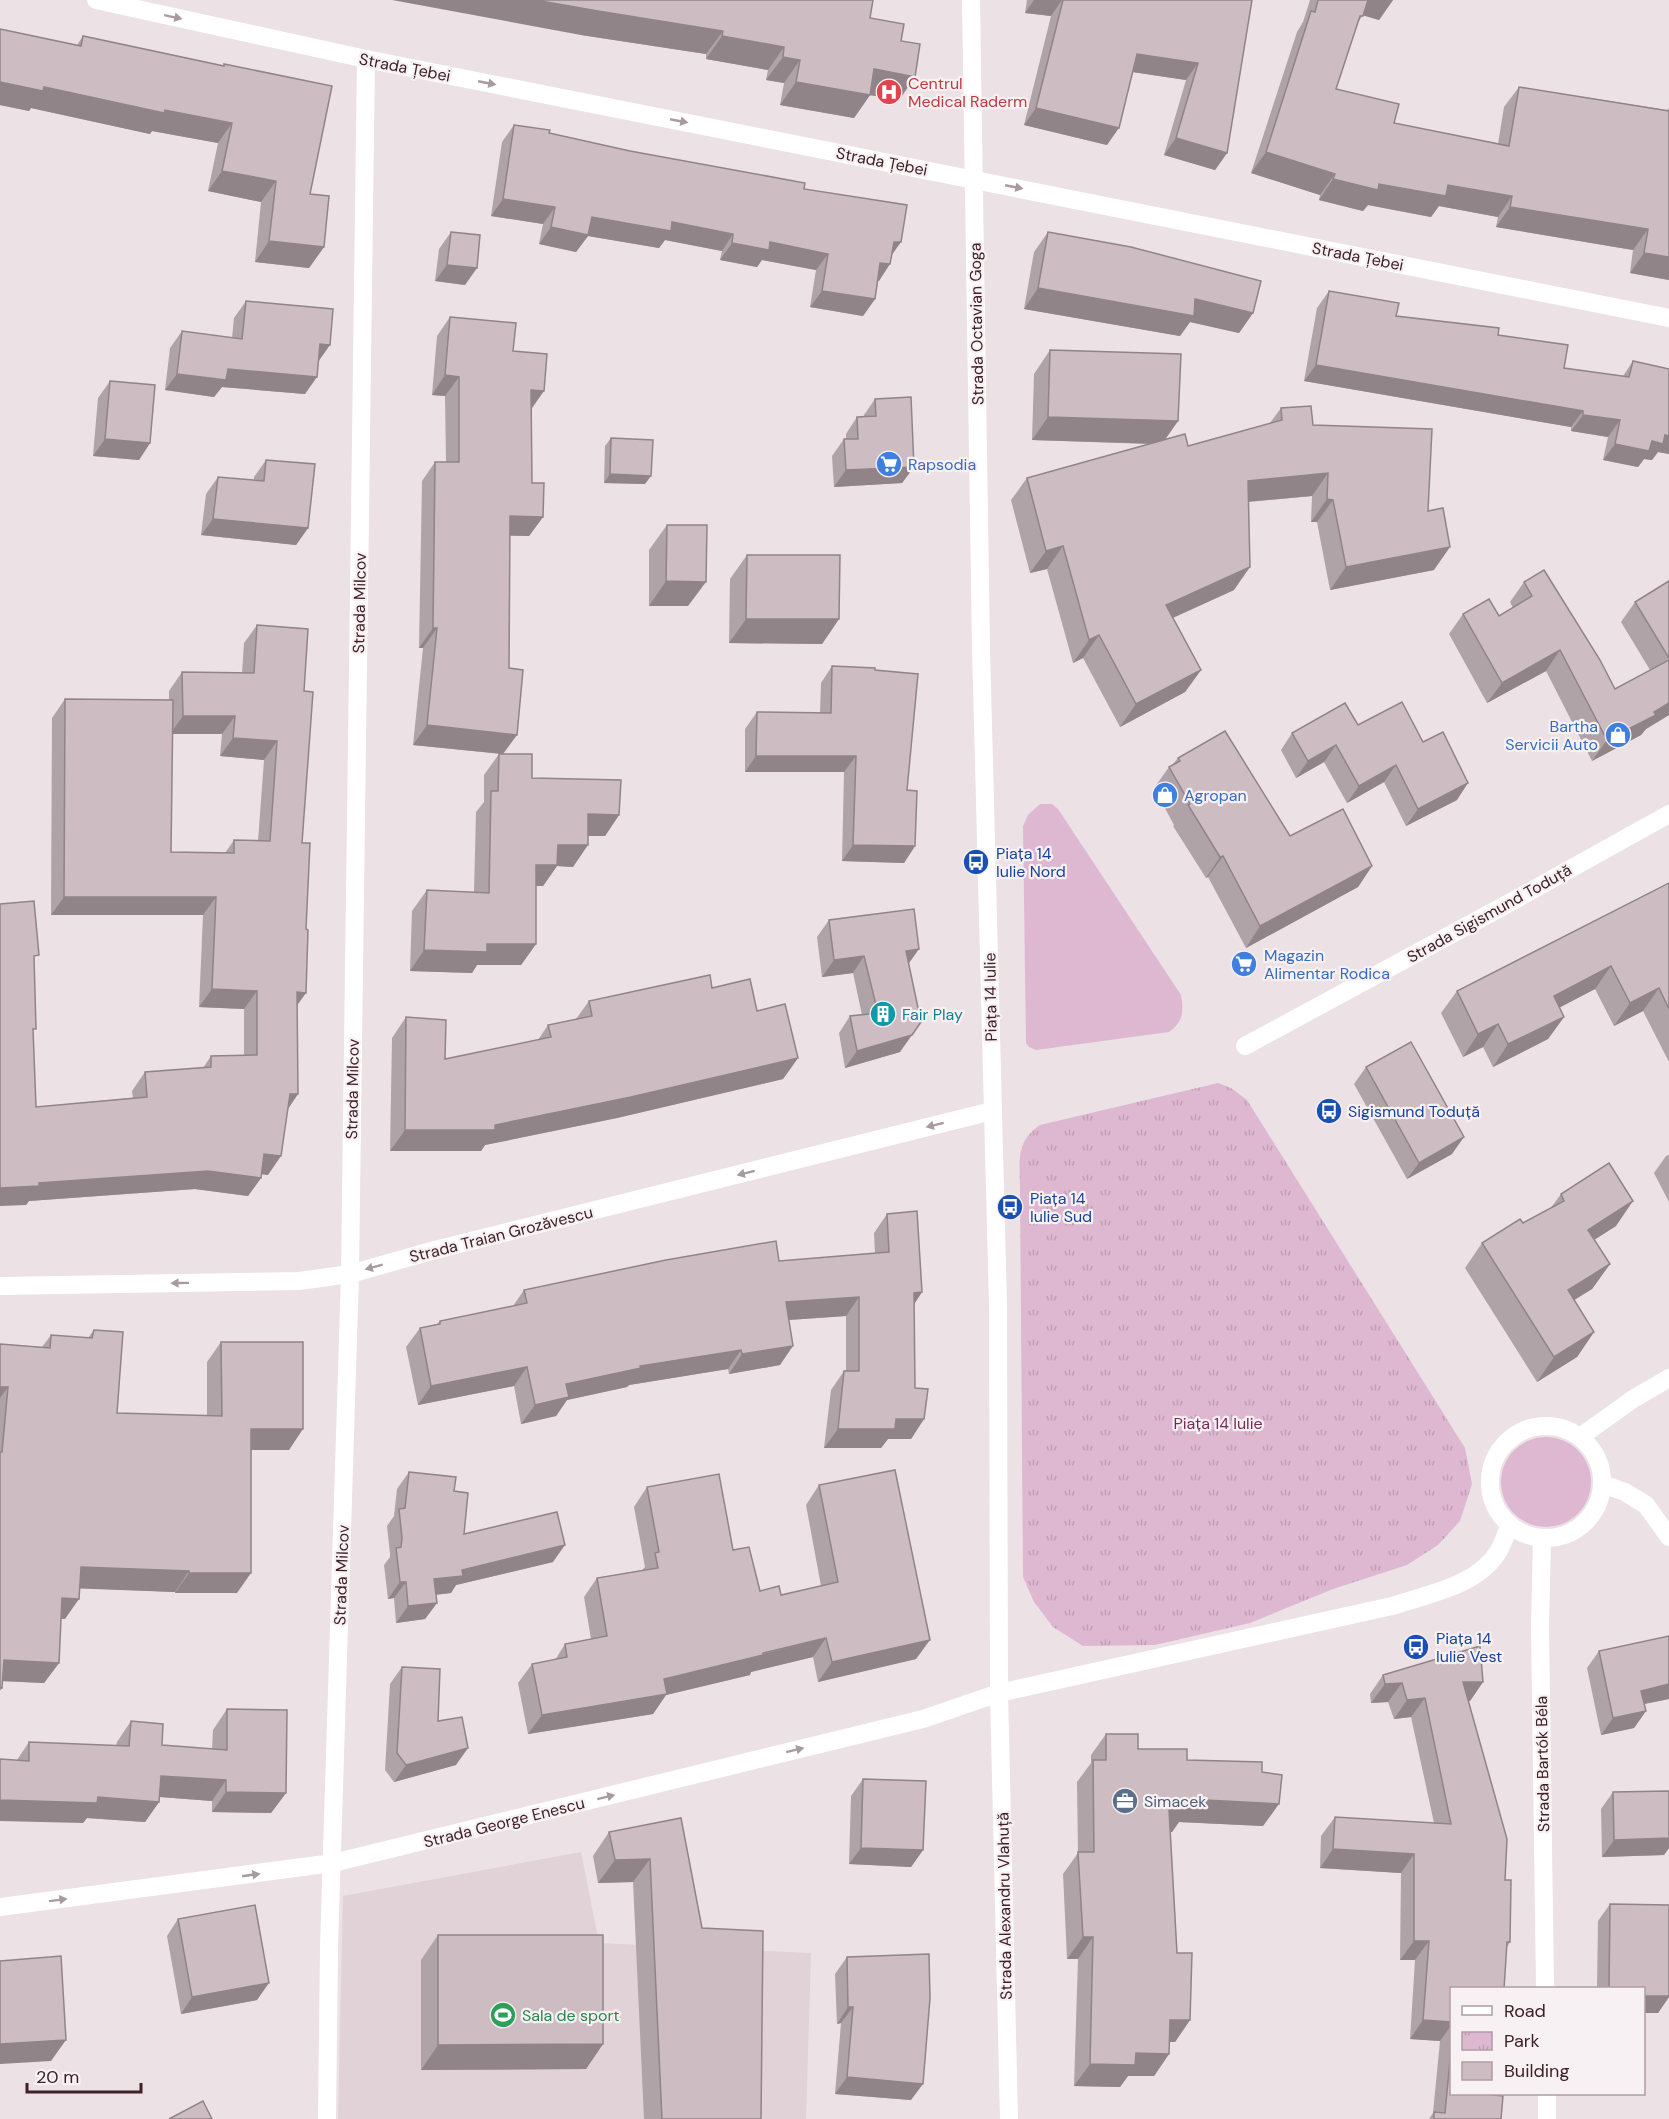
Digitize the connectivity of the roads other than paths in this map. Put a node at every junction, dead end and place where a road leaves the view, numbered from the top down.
1 (96, 0) edge
2 (971, 0) edge
3 (366, 60) junction
4 (974, 179) junction
5 (1669, 318) edge
6 (981, 647) joint
7 (1669, 814) edge
8 (1245, 1046) dead end
9 (992, 1111) junction
10 (350, 1274) junction
11 (0, 1286) edge
12 (1669, 1378) edge
13 (1580, 1437) junction
14 (1602, 1484) junction
15 (1509, 1526) junction
16 (1669, 1537) edge
17 (1542, 1539) junction
18 (999, 1693) junction
19 (333, 1863) junction
20 (0, 1907) edge
21 (1545, 1987) edge
22 (1547, 2095) edge
23 (327, 2119) edge
24 (1010, 2119) edge
25 (1547, 2119) edge

1 -> 3 street, Strada Țebei
2 - 4 street, Strada Octavian Goga
3 -> 4 street, Strada Țebei
3 - 10 street, Strada Milcov
4 -> 5 street, Strada Țebei
4 - 6 street, Strada Octavian Goga
6 - 9 street, Piața 14 Iulie
7 - 8 street, Strada Sigismund Toduță
9 -> 10 street, Strada Traian Grozăvescu
9 - 18 street, Piața 14 Iulie
10 -> 11 street, Strada Traian Grozăvescu
10 - 19 street, Strada Milcov
12 - 13 street
13 - 14 street
13 - 15 street
14 - 16 street
14 - 17 street
15 - 17 street
15 - 18 street
17 - 21 street, Strada Bartók Béla
19 -> 18 street, Strada George Enescu
18 - 24 street, Strada Alexandru Vlahuță
20 -> 19 street, Strada George Enescu
19 - 23 street, Strada Milcov
22 - 25 street

